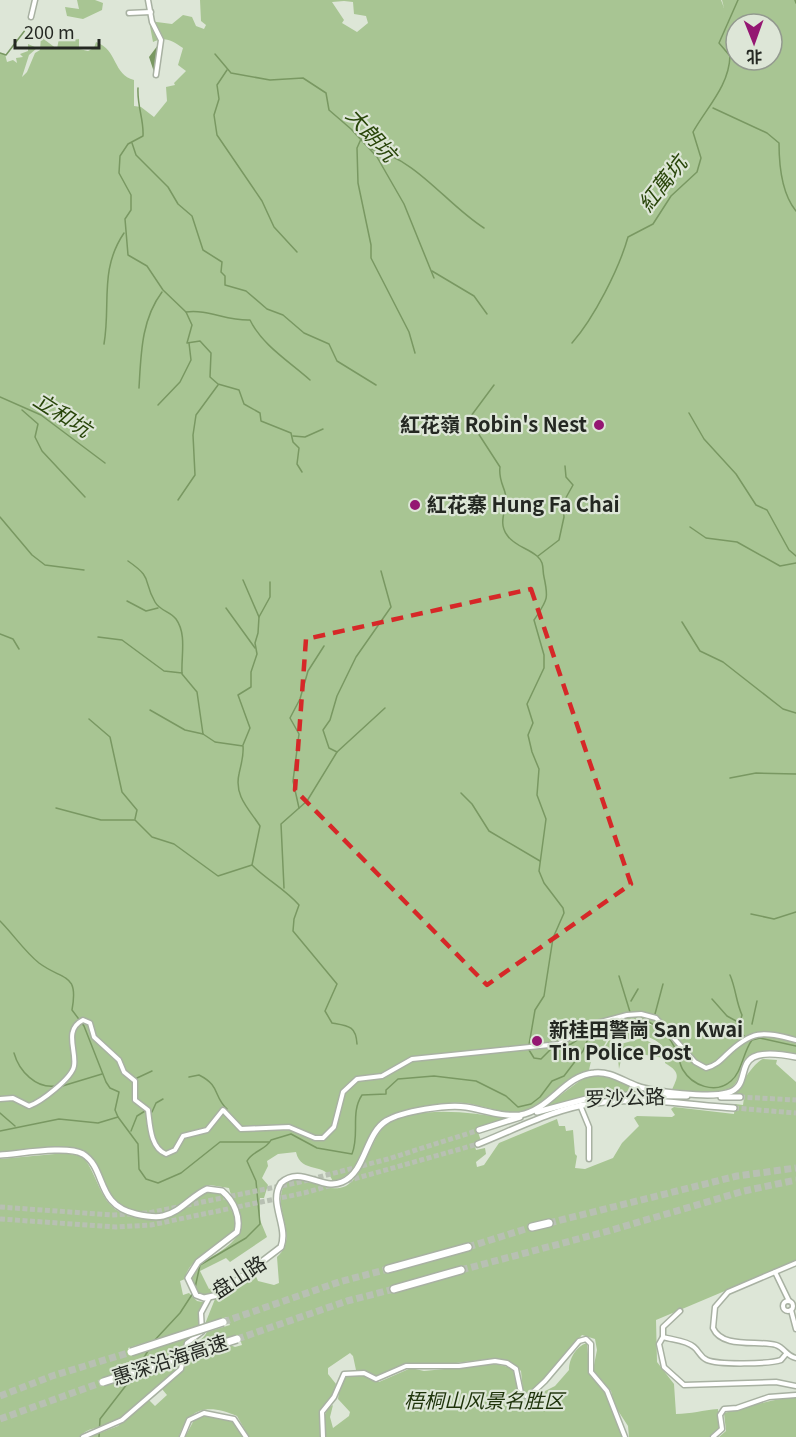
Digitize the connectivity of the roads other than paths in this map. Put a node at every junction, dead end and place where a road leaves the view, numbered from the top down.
1 (35, 0) edge
2 (148, 0) edge
3 (151, 12) junction
4 (129, 13) dead end
5 (31, 17) dead end
6 (156, 75) dead end
7 (796, 1040) edge
8 (796, 1058) edge
9 (740, 1097) tunnel mouth
10 (0, 1099) edge
11 (579, 1102) junction
12 (734, 1108) tunnel mouth
13 (479, 1130) tunnel mouth
14 (478, 1144) tunnel mouth
15 (0, 1155) edge
16 (589, 1159) dead end
17 (549, 1223) tunnel mouth
18 (532, 1227) tunnel mouth
19 (468, 1247) tunnel mouth
20 (796, 1263) edge
21 (388, 1269) tunnel mouth
22 (461, 1270) tunnel mouth
23 (775, 1272) junction
24 (394, 1289) tunnel mouth
25 (209, 1298) junction
26 (792, 1303) edge
27 (791, 1310) junction
28 (680, 1311) dead end
29 (223, 1322) tunnel mouth
30 (796, 1329) edge
31 (663, 1337) junction
32 (237, 1339) tunnel mouth
33 (131, 1352) tunnel mouth
34 (786, 1354) junction
35 (796, 1358) edge
36 (103, 1382) tunnel mouth
37 (796, 1386) edge
38 (796, 1395) edge
39 (83, 1437) edge
40 (182, 1437) edge
41 (246, 1437) edge
42 (323, 1437) edge
43 (625, 1437) edge
44 (713, 1437) edge

1 - 5 street
2 - 3 street
3 - 4 street
3 - 6 street
7 - 10 street
8 - 25 main road, 盘山路
9 - 11 main road, 罗沙公路
11 - 12 main road, 罗沙公路
11 - 13 main road, 罗沙公路
11 - 14 main road, 罗沙公路
11 - 16 street
15 - 25 main road, 盘山路
17 - 18 highway
19 - 21 highway
20 - 23 street
22 - 24 highway
23 - 26 street
23 - 34 street
25 - 39 street
26 - 27 street
26 - 27 street
27 - 30 street
28 - 31 street
29 - 33 highway, 惠深沿海高速, bridge
31 - 34 street
31 - 37 street
32 - 36 highway, 惠深沿海高速, bridge
34 - 35 street
38 - 44 street
40 - 41 street
42 - 43 street

